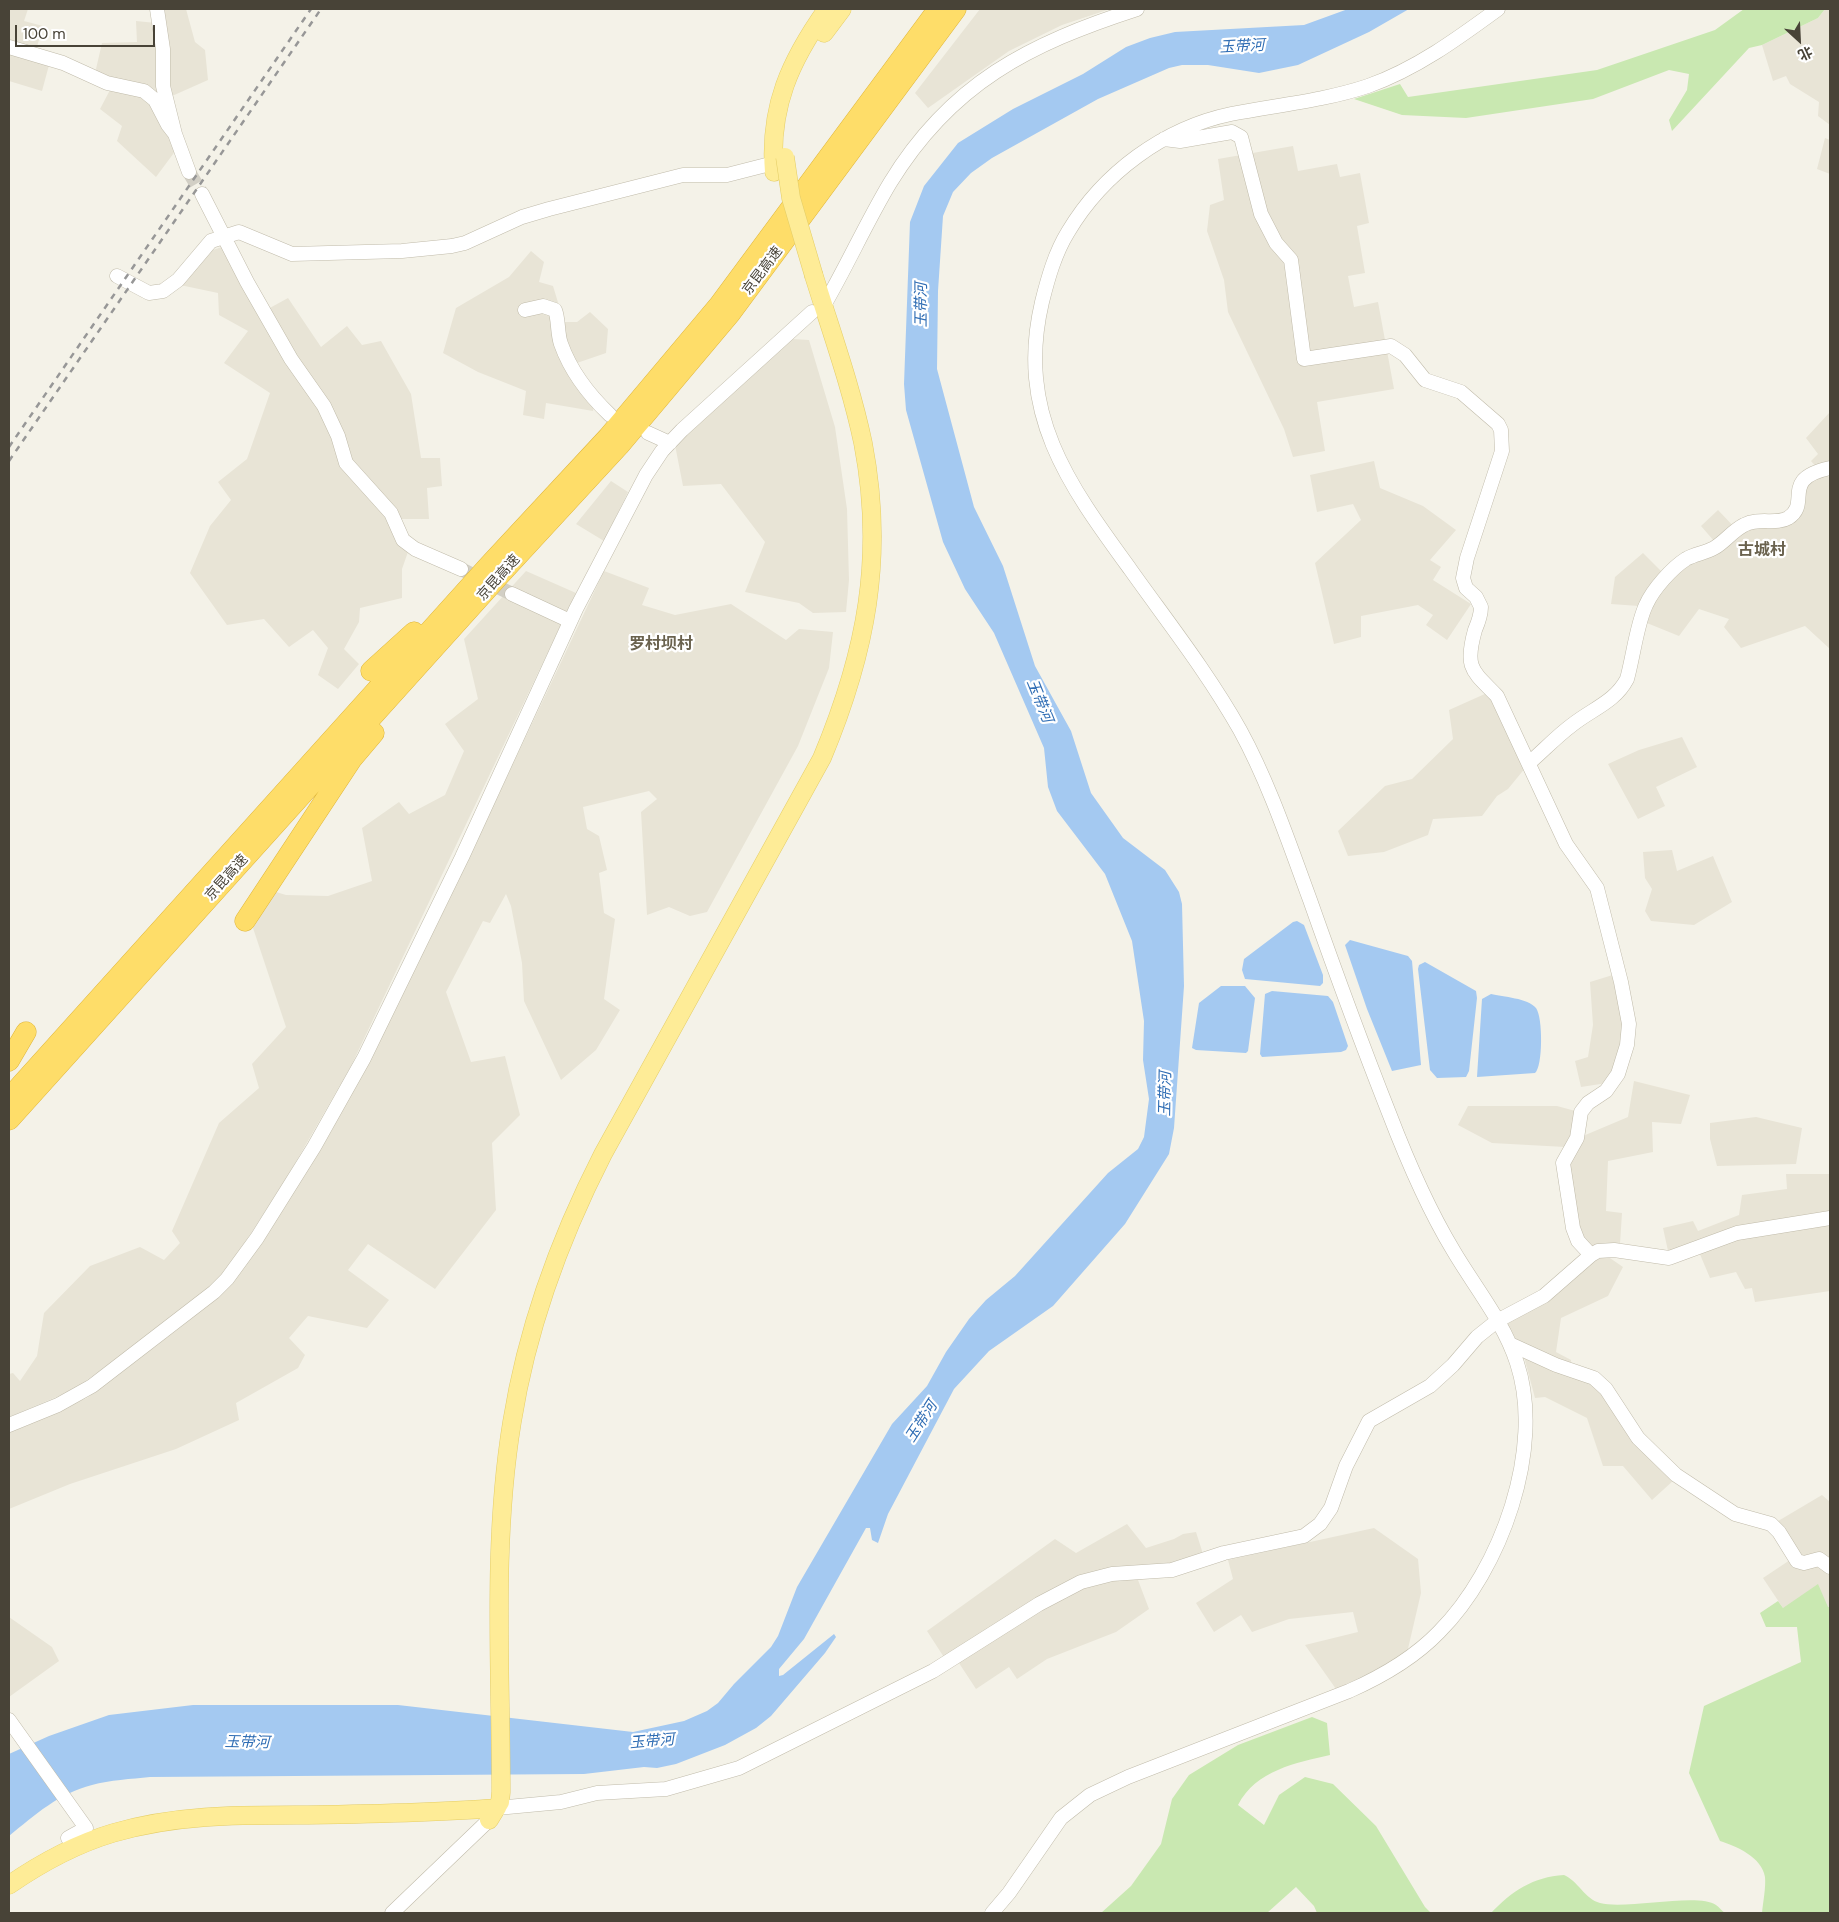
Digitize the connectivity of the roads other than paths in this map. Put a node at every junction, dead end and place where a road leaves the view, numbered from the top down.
1 (157, 9) edge
2 (827, 9) edge
3 (842, 9) edge
4 (938, 9) edge
5 (956, 9) edge
6 (1137, 9) edge
7 (1498, 9) edge
8 (9, 47) edge
9 (175, 134) junction
10 (1164, 139) junction
11 (778, 164) junction
12 (189, 172) tunnel mouth
13 (202, 194) tunnel mouth
14 (225, 236) junction
15 (117, 276) dead end
16 (818, 309) junction
17 (525, 310) dead end
18 (610, 415) dead end
19 (648, 433) dead end
20 (670, 443) junction
21 (1830, 468) edge
22 (550, 500) junction
23 (516, 558) junction
24 (461, 569) tunnel mouth
25 (512, 594) tunnel mouth
26 (570, 621) junction
27 (371, 671) dead end
28 (1529, 763) junction
29 (245, 921) dead end
30 (26, 1032) dead end
31 (9, 1061) edge
32 (9, 1098) edge
33 (9, 1120) edge
34 (1830, 1218) edge
35 (1591, 1255) junction
36 (1496, 1321) junction
37 (1510, 1344) junction
38 (9, 1425) edge
39 (1830, 1567) edge
40 (10, 1721) edge
41 (493, 1804) junction
42 (75, 1848) junction
43 (9, 1885) edge
44 (9, 1898) edge
45 (392, 1913) edge
46 (992, 1913) edge

1 - 9 street
2 - 11 main road
3 - 11 main road
4 - 22 highway, 京昆高速
5 - 23 highway, 京昆高速
6 - 16 street
7 - 10 street
8 - 9 street
9 - 12 street
10 - 28 street
10 - 36 street
11 - 14 street
11 - 16 main road
13 - 14 street
14 - 15 street
14 - 24 street
16 - 20 street
16 - 41 main road
17 - 18 street
19 - 20 street
20 - 26 street
21 - 28 street
22 - 27 highway
22 - 32 highway, 京昆高速
23 - 29 highway
23 - 33 highway, 京昆高速
25 - 26 street
26 - 38 street
28 - 35 street
30 - 31 highway
34 - 35 street
35 - 36 street
36 - 37 street
36 - 41 street
37 - 39 street
37 - 46 street
40 - 42 street
41 - 42 main road
41 - 44 main road
41 - 45 street
42 - 43 main road

